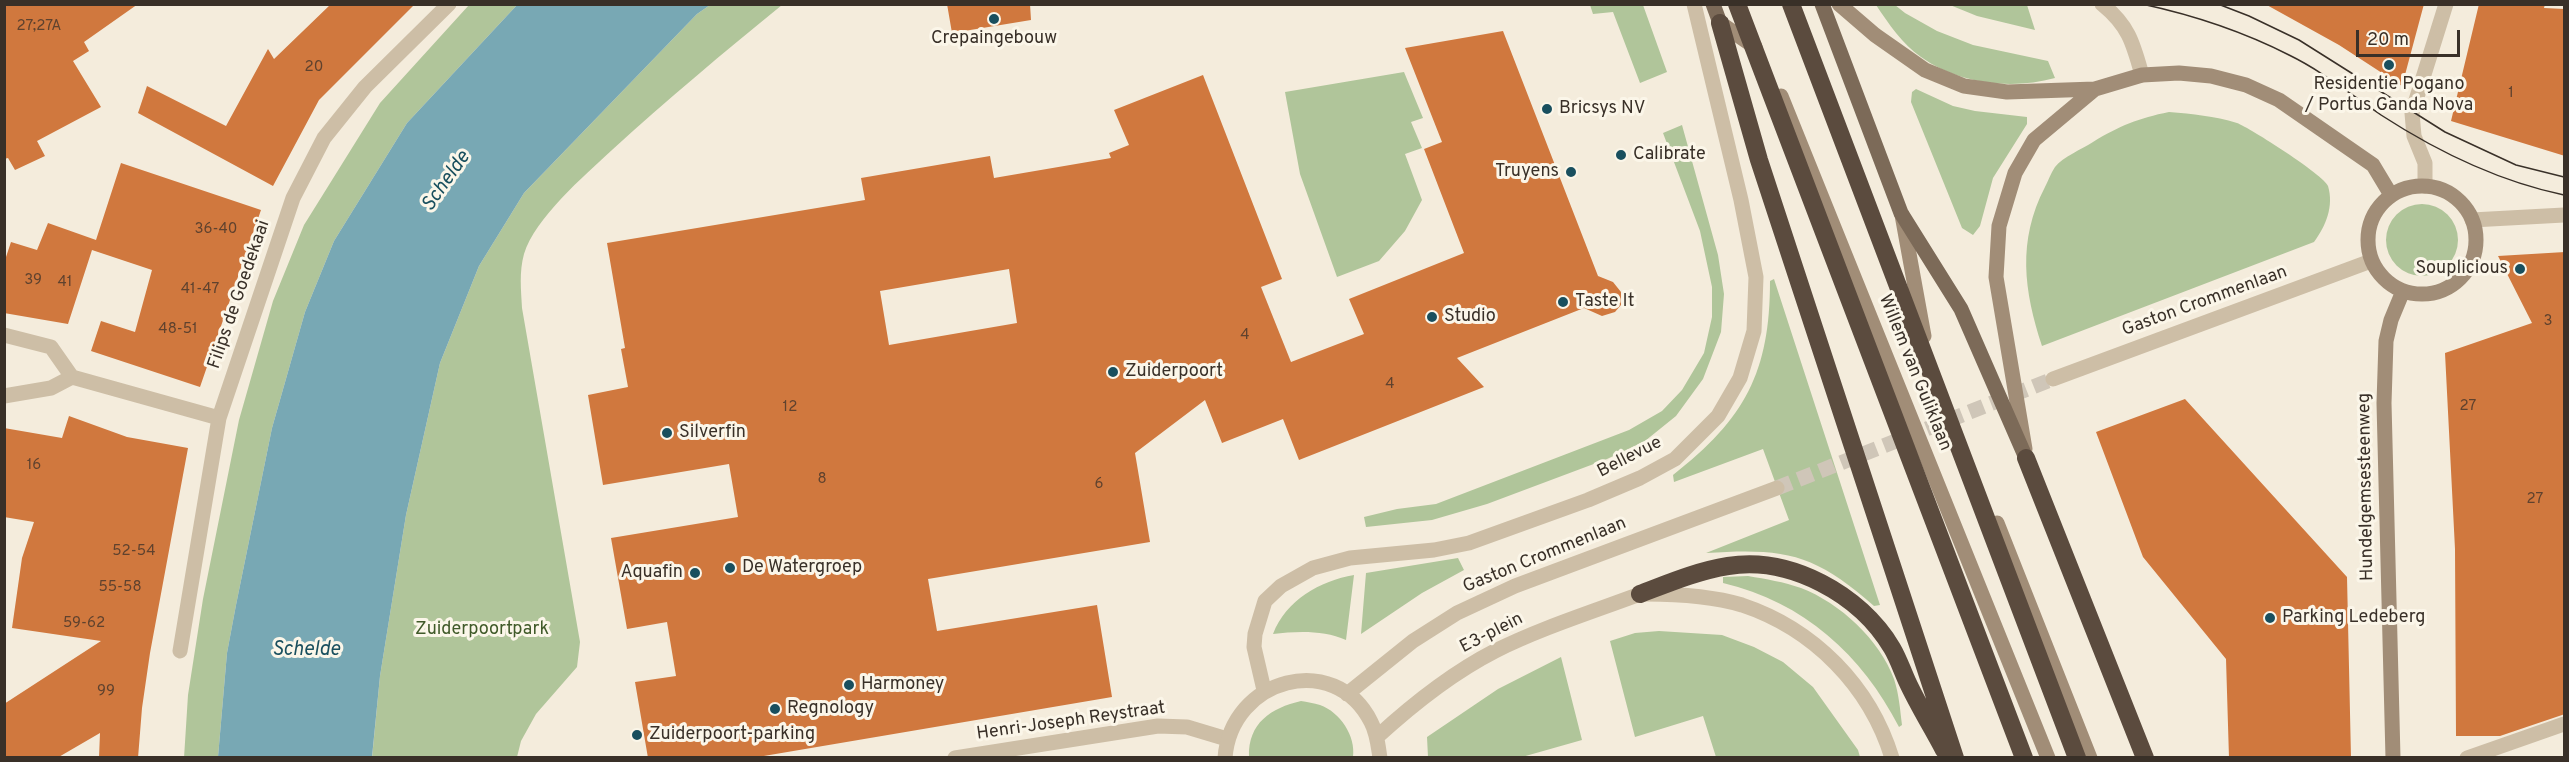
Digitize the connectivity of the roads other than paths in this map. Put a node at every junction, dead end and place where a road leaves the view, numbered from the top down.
1 (449, 4) edge
2 (1694, 4) edge
3 (1713, 4) edge
4 (1737, 4) edge
5 (1791, 4) edge
6 (1822, 4) edge
7 (1839, 4) edge
8 (2102, 4) edge
9 (2446, 4) edge
10 (1720, 23) junction
11 (2142, 75) junction
12 (2095, 89) junction
13 (2425, 186) junction
14 (2391, 195) junction
15 (1901, 213) junction
16 (2565, 215) edge
17 (2472, 220) junction
18 (2371, 261) junction
19 (2403, 291) junction
20 (4, 335) edge
21 (72, 377) junction
22 (2053, 379) tunnel mouth
23 (4, 396) edge
24 (219, 418) junction
25 (2026, 458) junction
26 (1777, 488) tunnel mouth
27 (1640, 594) junction
28 (180, 651) dead end
29 (1264, 690) junction
30 (1347, 694) junction
31 (2565, 724) edge
32 (1377, 737) junction
33 (1227, 739) junction
34 (955, 758) edge
35 (1225, 758) edge
36 (1380, 758) edge
37 (1892, 758) edge
38 (1948, 758) edge
39 (1955, 758) edge
40 (2024, 758) edge
41 (2048, 758) edge
42 (2078, 758) edge
43 (2090, 758) edge
44 (2145, 758) edge
45 (2393, 758) edge
46 (2467, 758) edge

1 - 24 street, Filips de Goedekaai
2 - 29 street, Bellevue
3 - 10 main road
4 - 40 highway, bridge
5 - 42 highway, bridge
6 - 15 main road, Willem van Guliklaan
7 - 12 main road
8 - 11 street
9 - 13 street
10 - 39 highway
10 - 41 main road, Willem van Guliklaan
11 - 12 main road
11 - 14 main road
12 - 25 main road
13 - 14 main road
13 - 17 main road
14 - 18 main road
15 - 25 main road
15 - 43 main road, Willem van Guliklaan
16 - 17 street
17 - 19 main road
18 - 19 main road
18 - 22 street, Gaston Crommenlaan
19 - 45 main road, Hundelgemsesteenweg
20 - 21 street
21 - 23 street
21 - 24 street
24 - 28 street, Filips de Goedekaai
25 - 44 highway
26 - 30 street, Gaston Crommenlaan
27 - 32 street, E3-plein
27 - 37 street
27 - 38 highway
29 - 30 street
29 - 33 street
30 - 32 street
31 - 46 street
32 - 36 street
33 - 34 street, Henri-Joseph Reystraat
33 - 35 street

